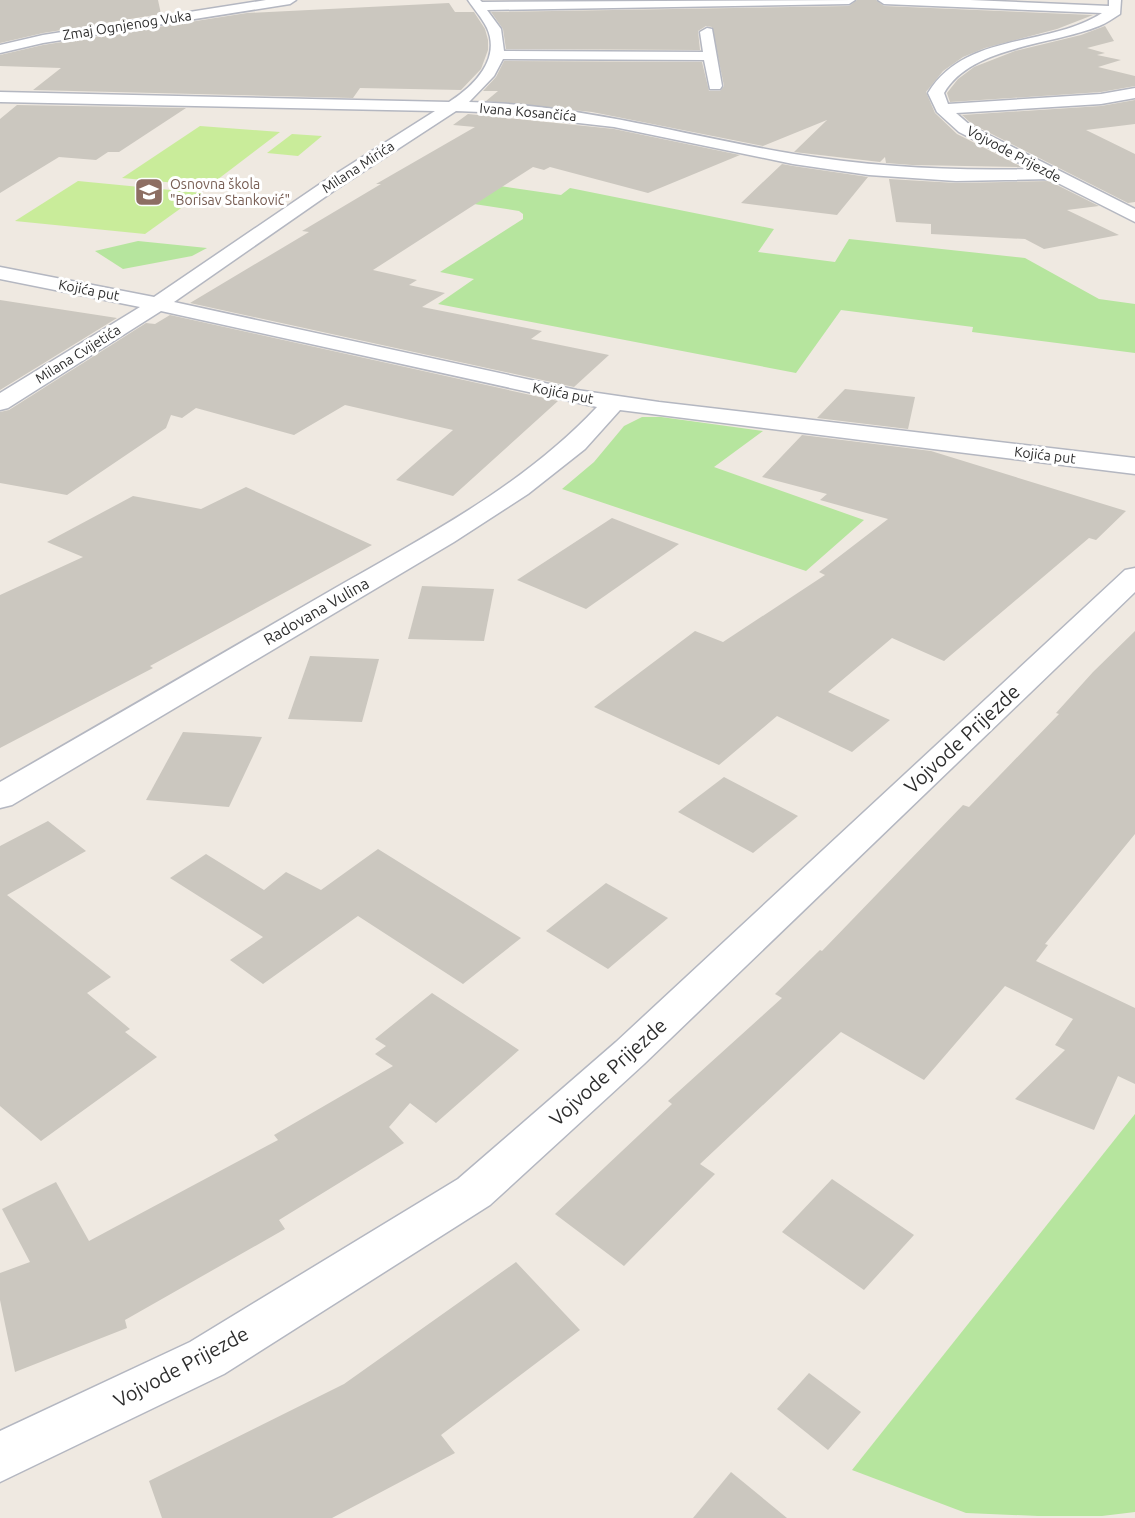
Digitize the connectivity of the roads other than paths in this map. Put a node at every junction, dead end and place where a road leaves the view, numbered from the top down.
1 (290, 0) edge
2 (849, 0) edge
3 (884, 0) edge
4 (477, 3) edge
5 (1115, 5) edge
6 (707, 32) dead end
7 (0, 49) edge
8 (498, 55) junction
9 (709, 56) junction
10 (715, 86) dead end
11 (1135, 93) edge
12 (0, 97) edge
13 (1101, 99) junction
14 (455, 106) junction
15 (942, 109) junction
16 (1135, 111) edge
17 (1051, 174) junction
18 (1135, 216) edge
19 (0, 273) edge
20 (156, 304) junction
21 (614, 403) junction
22 (0, 404) edge
23 (1135, 466) edge
24 (1135, 576) edge
25 (0, 797) edge
26 (0, 1457) edge

1 - 7 street, Zmaj Ognjenog Vuka
2 - 4 street
3 - 5 street
4 - 8 street
5 - 15 street
6 - 9 street
8 - 9 street
8 - 14 street, Milana Mirića
9 - 10 street
11 - 13 street
12 - 14 street, Ivana Kosančića
13 - 15 street
13 - 16 street
14 - 17 street, Ivana Kosančića
14 - 20 street, Milana Mirića
15 - 17 street, Vojvode Prijezde
17 - 18 street, Vojvode Prijezde
19 - 20 street, Kojića put
20 - 21 street, Kojića put
20 - 22 street, Milana Cvijetića
21 - 23 street, Kojića put
21 - 25 street, Radovana Vulina
24 - 26 street, Vojvode Prijezde

